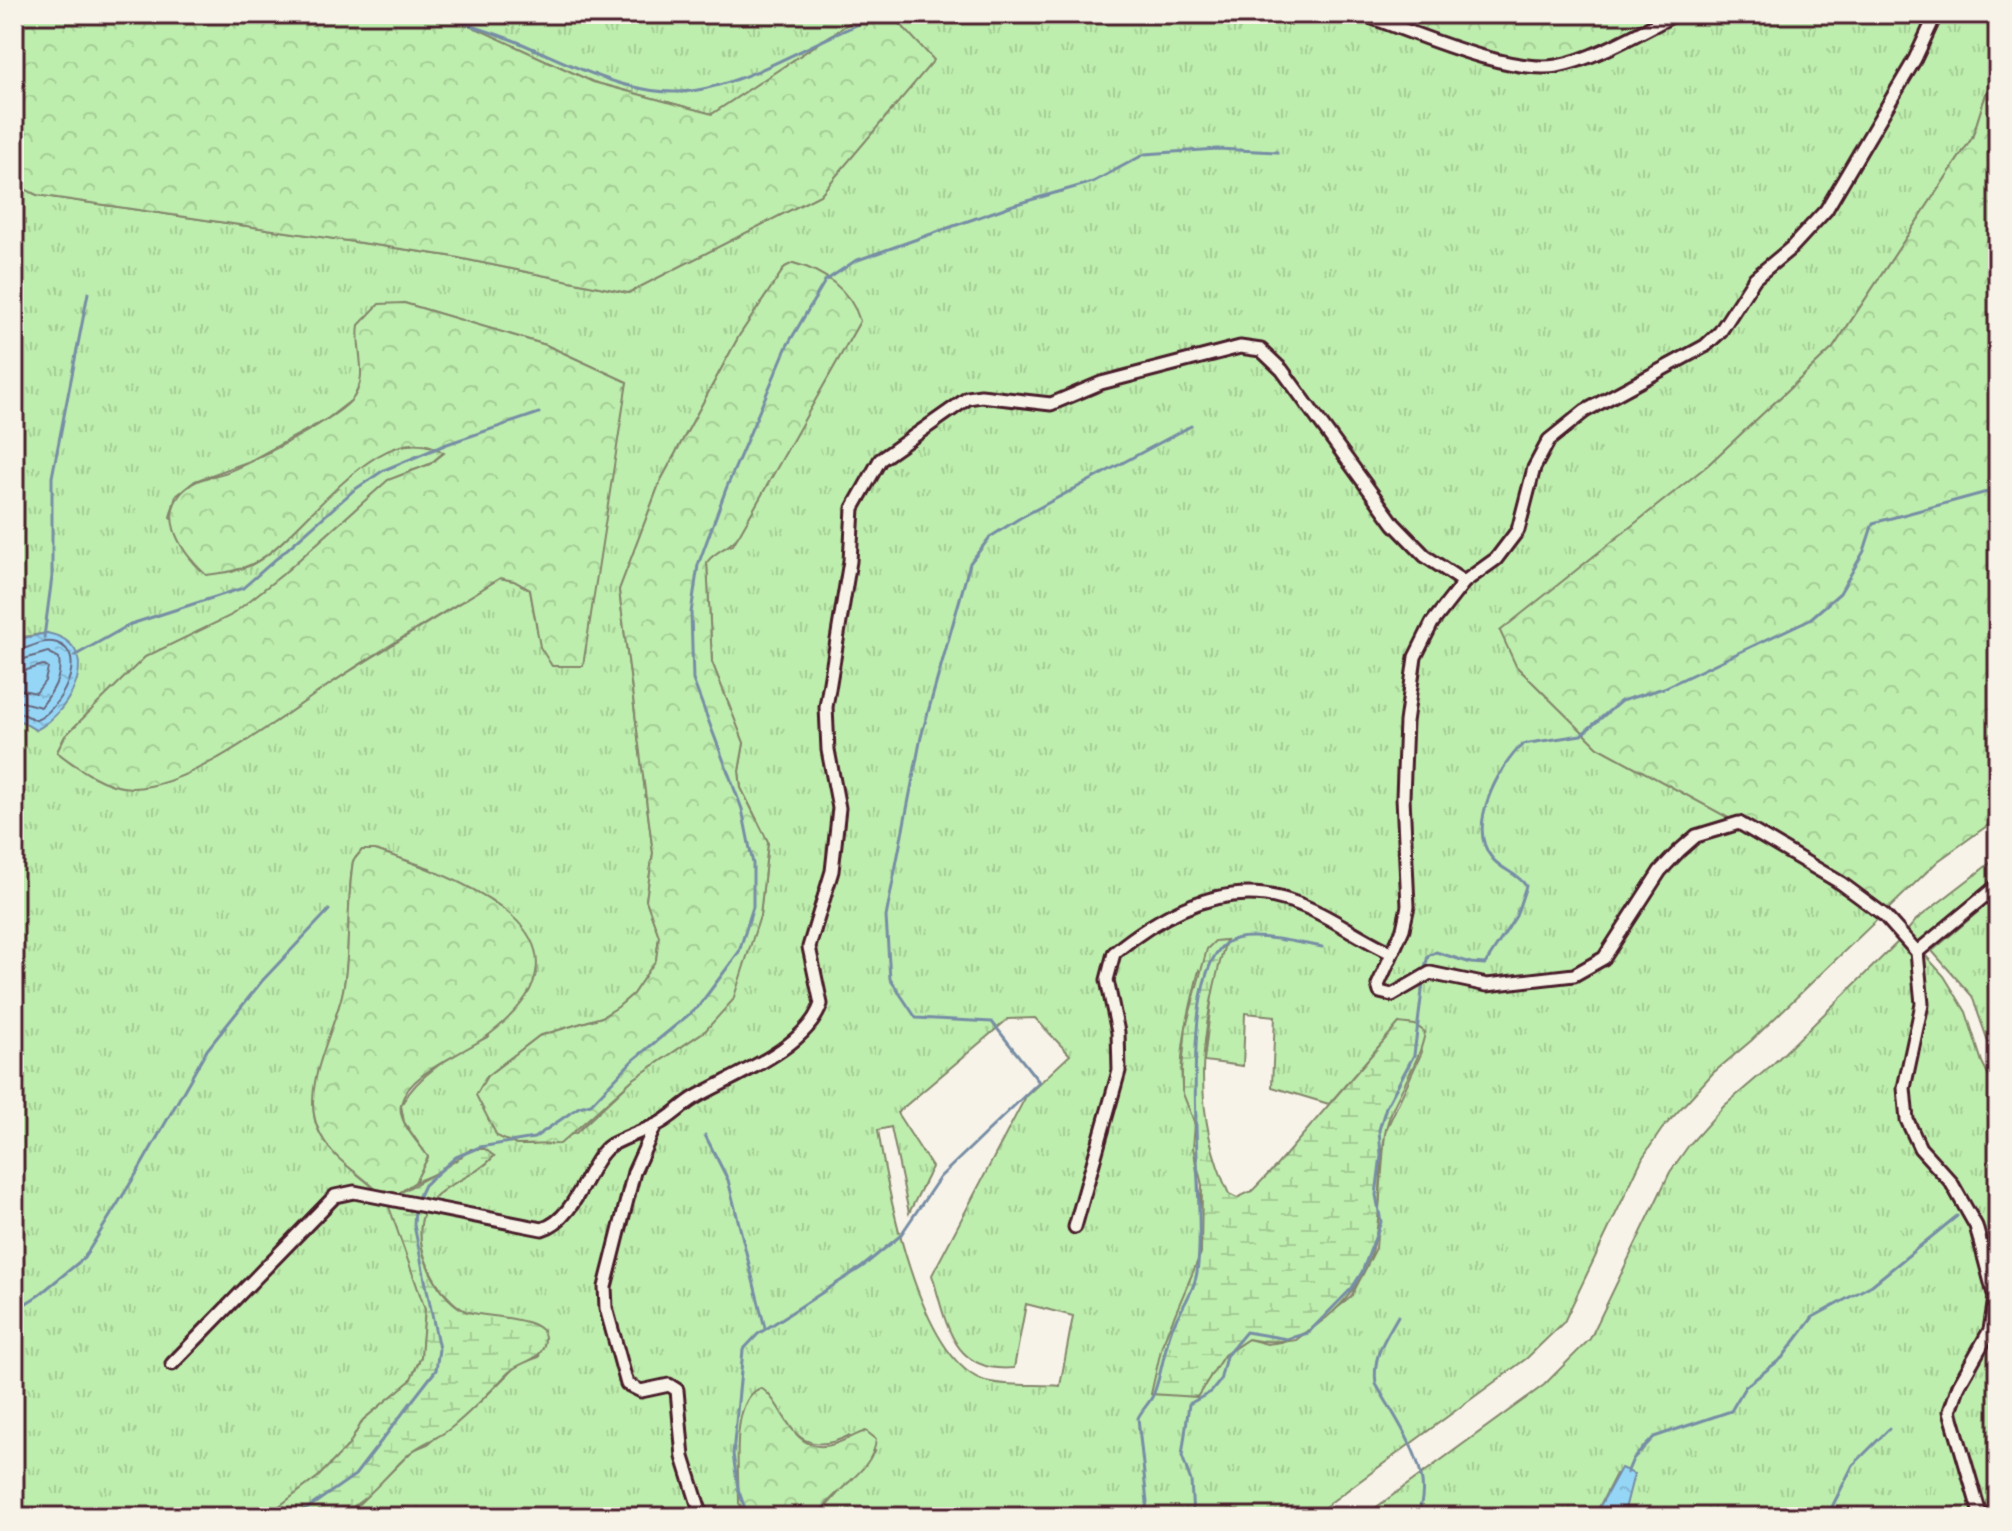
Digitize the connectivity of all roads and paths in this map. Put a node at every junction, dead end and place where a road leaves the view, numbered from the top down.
1 (1361, 14) edge
2 (1676, 14) edge
3 (1936, 14) edge
4 (1464, 582) junction
5 (1998, 885) edge
6 (1390, 952) junction
7 (1917, 952) junction
8 (655, 1126) junction
9 (1075, 1227) dead end
10 (172, 1364) dead end
11 (702, 1517) edge
12 (1981, 1517) edge

1 - 2 street
3 - 4 street
4 - 6 street
4 - 8 street
5 - 7 street
6 - 7 street
6 - 9 street
7 - 12 street
8 - 10 street
8 - 11 street

